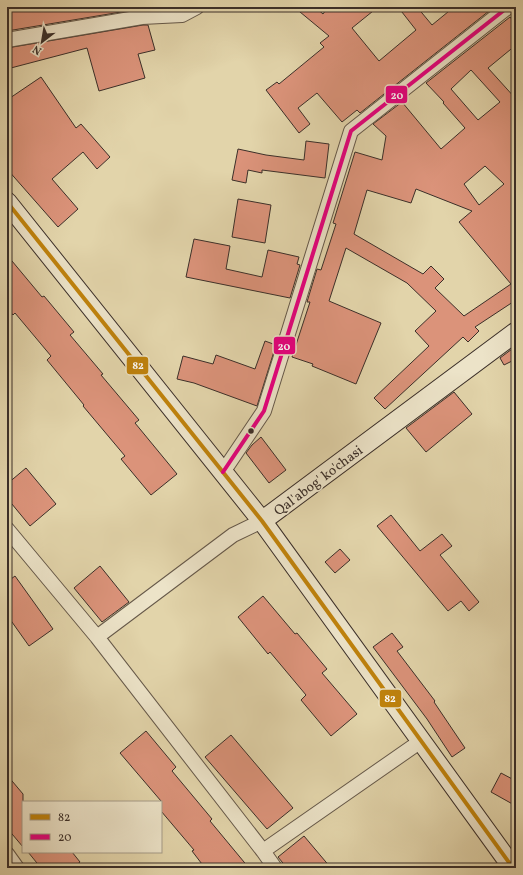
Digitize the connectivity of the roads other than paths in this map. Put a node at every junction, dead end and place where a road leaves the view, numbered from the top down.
1 (197, 7) edge
2 (508, 7) edge
3 (7, 40) edge
4 (7, 202) edge
5 (516, 332) edge
6 (223, 472) junction
7 (262, 521) junction
8 (7, 529) edge
9 (97, 637) junction
10 (421, 740) junction
11 (262, 851) junction
12 (7, 854) edge
13 (18, 868) edge
14 (275, 868) edge
15 (513, 868) edge

1 - 3 street
2 - 6 street
4 - 6 main road
5 - 7 main road, Qal'abog' ko'chasi
6 - 7 main road
7 - 9 street, Qal'abog' ko'chasi
7 - 10 main road
8 - 9 street
9 - 11 street
10 - 11 street
10 - 15 main road
11 - 14 street
12 - 13 street

